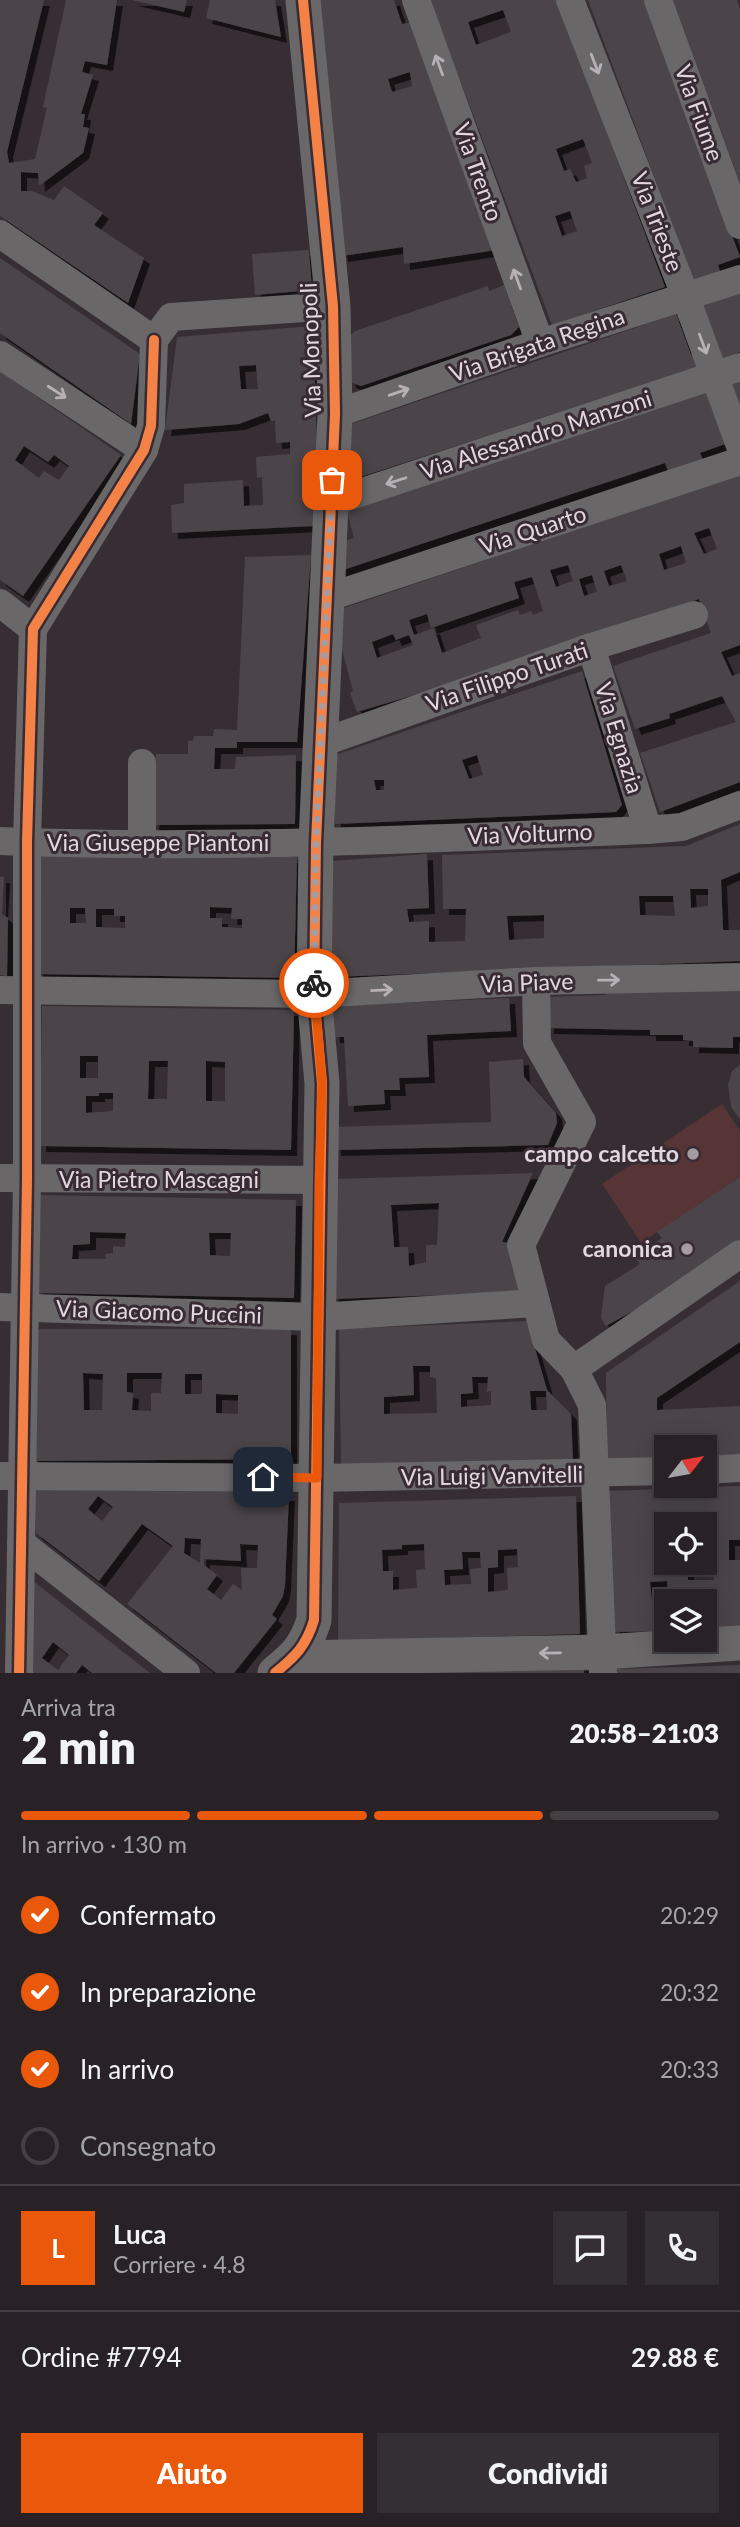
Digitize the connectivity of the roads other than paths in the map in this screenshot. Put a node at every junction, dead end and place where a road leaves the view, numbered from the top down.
1 (303, 0) edge
2 (416, 0) edge
3 (570, 0) edge
4 (658, 0) edge
5 (740, 225) edge
6 (0, 234) edge
7 (740, 279) edge
8 (685, 295) junction
9 (333, 306) junction
10 (154, 340) junction
11 (540, 343) junction
12 (0, 355) edge
13 (728, 372) edge
14 (335, 414) junction
15 (740, 446) edge
16 (144, 450) junction
17 (740, 461) edge
18 (332, 502) junction
19 (326, 598) junction
20 (0, 603) edge
21 (694, 615) dead end
22 (33, 629) junction
23 (591, 646) junction
24 (321, 743) junction
25 (142, 763) dead end
26 (740, 805) edge
27 (648, 830) junction
28 (13, 841) edge
29 (316, 843) junction
30 (142, 844) junction
31 (740, 977) edge
32 (536, 982) junction
33 (13, 990) edge
34 (314, 993) junction
35 (14, 1178) edge
36 (319, 1181) junction
37 (740, 1254) edge
38 (536, 1303) junction
39 (13, 1307) edge
40 (317, 1317) junction
41 (574, 1369) junction
42 (740, 1468) edge
43 (718, 1469) edge
44 (654, 1472) edge
45 (596, 1474) junction
46 (11, 1476) edge
47 (317, 1478) junction
48 (21, 1544) junction
49 (10, 1638) edge
50 (740, 1643) edge
51 (603, 1663) edge
52 (293, 1668) edge
53 (19, 1673) edge
54 (186, 1673) edge

1 - 9 street, Via Monopoli
11 -> 2 street, Via Trento
3 -> 8 street, Via Trieste
4 - 5 street, Via Fiume
6 - 10 street
7 - 8 street, Via Brigata Regina
8 - 11 street, Via Brigata Regina
8 -> 13 street, Via Trieste
9 - 10 street
9 - 14 street, Via Monopoli
10 - 16 street
14 -> 11 street, Via Brigata Regina
12 -> 16 street
13 - 15 street, Via Trieste
13 -> 18 street, Via Alessandro Manzoni
14 - 18 street, Via Monopoli
16 - 22 street
17 - 19 street, Via Quarto
18 - 19 street, Via Monopoli
19 - 24 street, Via Monopoli
20 - 22 street
21 - 23 street, Via Filippo Turati
22 - 28 street
23 - 24 street, Via Filippo Turati
23 - 27 street, Via Egnazia
24 - 29 street, Via Monopoli
25 - 30 street
26 - 27 street, Via Volturno
27 - 29 street, Via Volturno
28 - 30 street, Via Giuseppe Piantoni
28 - 33 street
29 - 30 street, Via Giuseppe Piantoni
29 - 34 street, Via Monopoli
32 -> 31 street, Via Piave
34 -> 32 street, Via Piave
32 - 38 street
33 - 34 street, Via Piave
33 - 35 street
34 - 36 street, Via Monopoli
35 - 36 street, Via Pietro Mascagni
35 - 39 street
36 - 40 street, Via Monopoli
37 - 41 street
38 - 40 street, Via Giacomo Puccini
38 - 41 street
39 - 40 street, Via Giacomo Puccini
39 - 46 street
40 - 47 street, Via Monopoli
41 - 45 street
42 - 43 street
44 - 45 street, Via Luigi Vanvitelli
45 - 47 street, Via Luigi Vanvitelli
45 - 51 street
46 - 47 street, Via Luigi Vanvitelli
46 - 48 street
47 - 52 street, Via Monopoli
48 - 49 street
48 - 54 street
49 - 53 street
50 - 51 street
51 -> 52 street

